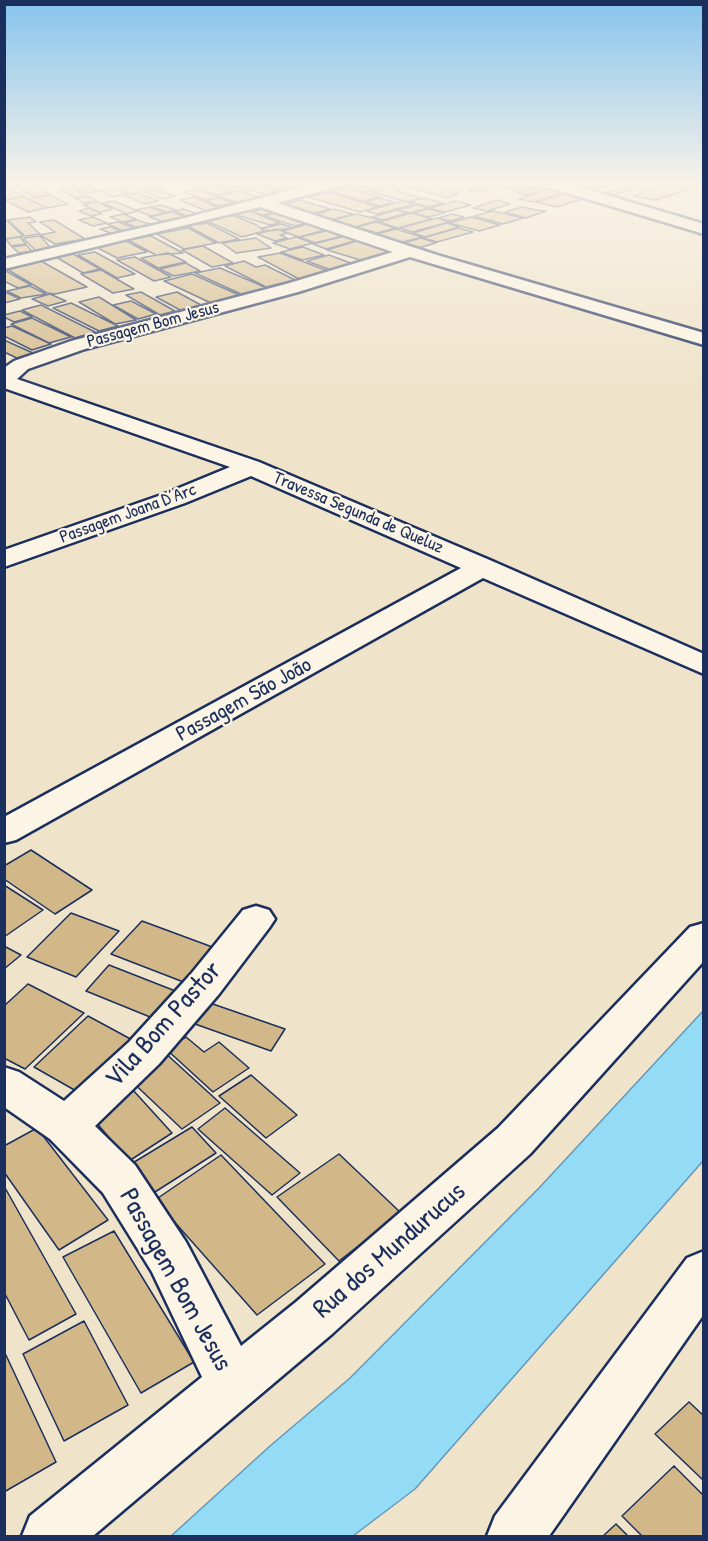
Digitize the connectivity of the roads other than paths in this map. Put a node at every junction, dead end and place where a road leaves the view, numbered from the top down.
1 (42, 255) edge
2 (400, 255) edge
3 (420, 255) edge
4 (4, 264) edge
5 (704, 339) edge
6 (4, 380) edge
7 (250, 467) junction
8 (4, 559) edge
9 (483, 567) junction
10 (704, 665) edge
11 (4, 832) edge
12 (256, 919) dead end
13 (704, 936) edge
14 (4, 1084) edge
15 (66, 1126) junction
16 (704, 1273) edge
17 (233, 1385) junction
18 (50, 1536) edge
19 (514, 1536) edge

1 - 4 street
2 - 6 street, Passagem Bom Jesus
3 - 5 street
6 - 7 street, Travessa Segunda de Queluz
7 - 8 street, Passagem Joana D’Arc
7 - 9 street, Travessa Segunda de Queluz
9 - 10 street, Travessa Segunda de Queluz
9 - 11 street, Passagem São João
12 - 15 street, Vila Bom Pastor
13 - 17 street, Rua dos Mundurucus
14 - 15 street, Passagem Bom Jesus
15 - 17 street, Passagem Bom Jesus
16 - 19 street
17 - 18 street, Rua dos Mundurucus

